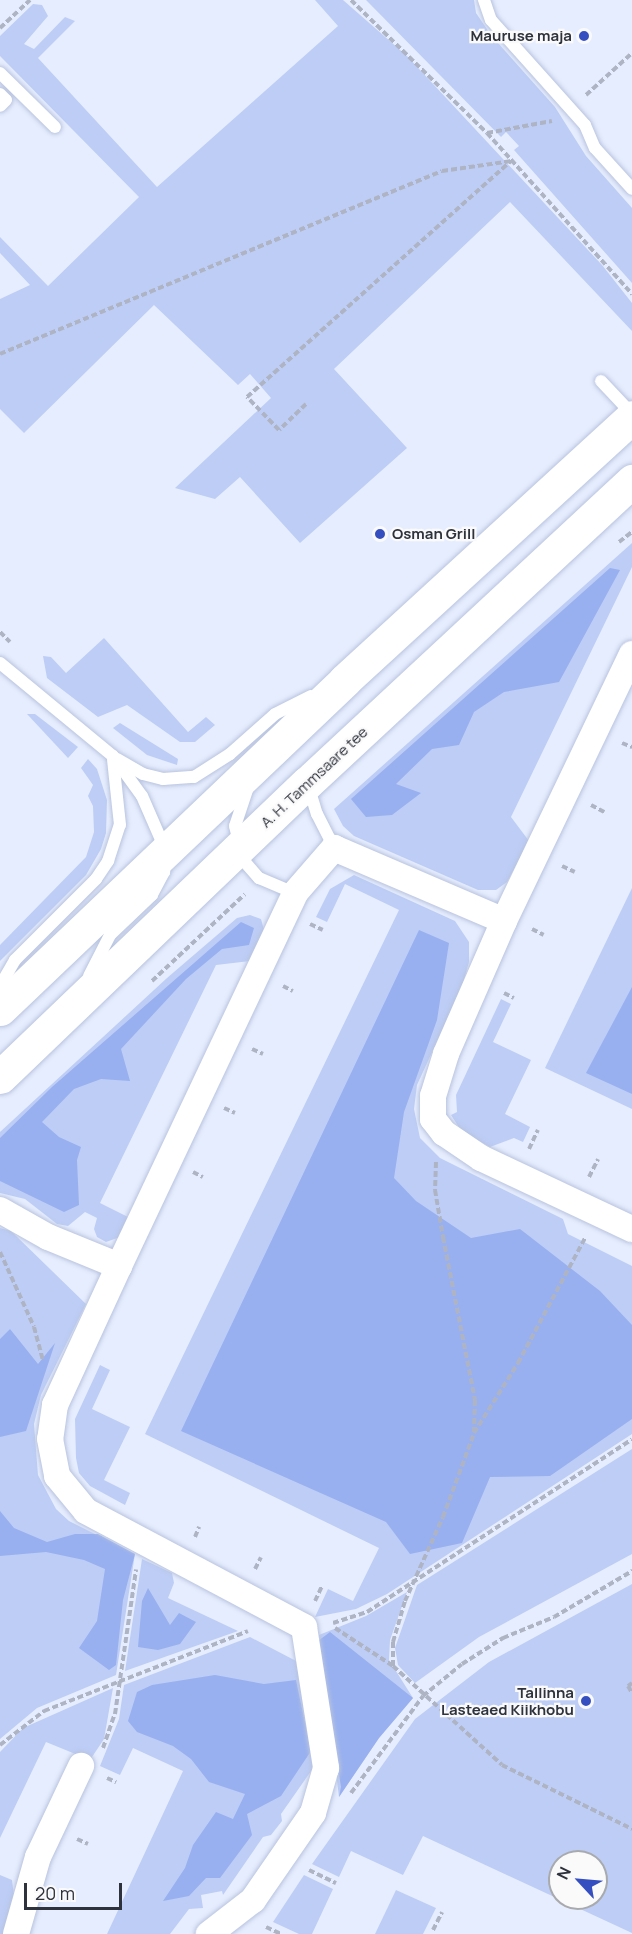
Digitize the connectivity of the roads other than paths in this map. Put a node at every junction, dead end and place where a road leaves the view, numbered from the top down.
1 (484, 0) edge
2 (0, 73) edge
3 (0, 94) edge
4 (0, 106) edge
5 (55, 127) dead end
6 (632, 189) edge
7 (601, 381) dead end
8 (632, 416) edge
9 (632, 481) edge
10 (632, 654) edge
11 (0, 663) edge
12 (345, 680) junction
13 (113, 756) junction
14 (255, 765) junction
15 (307, 783) junction
16 (239, 848) junction
17 (334, 848) junction
18 (165, 849) junction
19 (295, 893) junction
20 (504, 921) junction
21 (0, 986) edge
22 (75, 1003) junction
23 (0, 1009) edge
24 (0, 1077) edge
25 (0, 1210) edge
26 (632, 1230) edge
27 (119, 1266) junction
28 (81, 1766) road end
29 (16, 1934) edge
30 (209, 1934) edge

1 - 6 lane
2 - 5 lane
3 - 4 lane
7 - 8 lane
8 - 12 main road
9 - 15 main road, A. H. Tammsaare tee
10 - 20 street
11 - 13 lane
12 - 13 lane
12 - 14 main road
13 - 18 lane
13 - 21 lane
14 - 16 lane
14 - 18 main road
15 - 16 main road, A. H. Tammsaare tee
15 - 17 lane
16 - 19 lane
16 - 22 main road, A. H. Tammsaare tee
17 - 19 street
17 - 20 street
18 - 22 lane
18 - 23 main road
19 - 27 street
20 - 26 street
22 - 24 main road, A. H. Tammsaare tee
25 - 27 street
27 - 30 street
28 - 29 street

